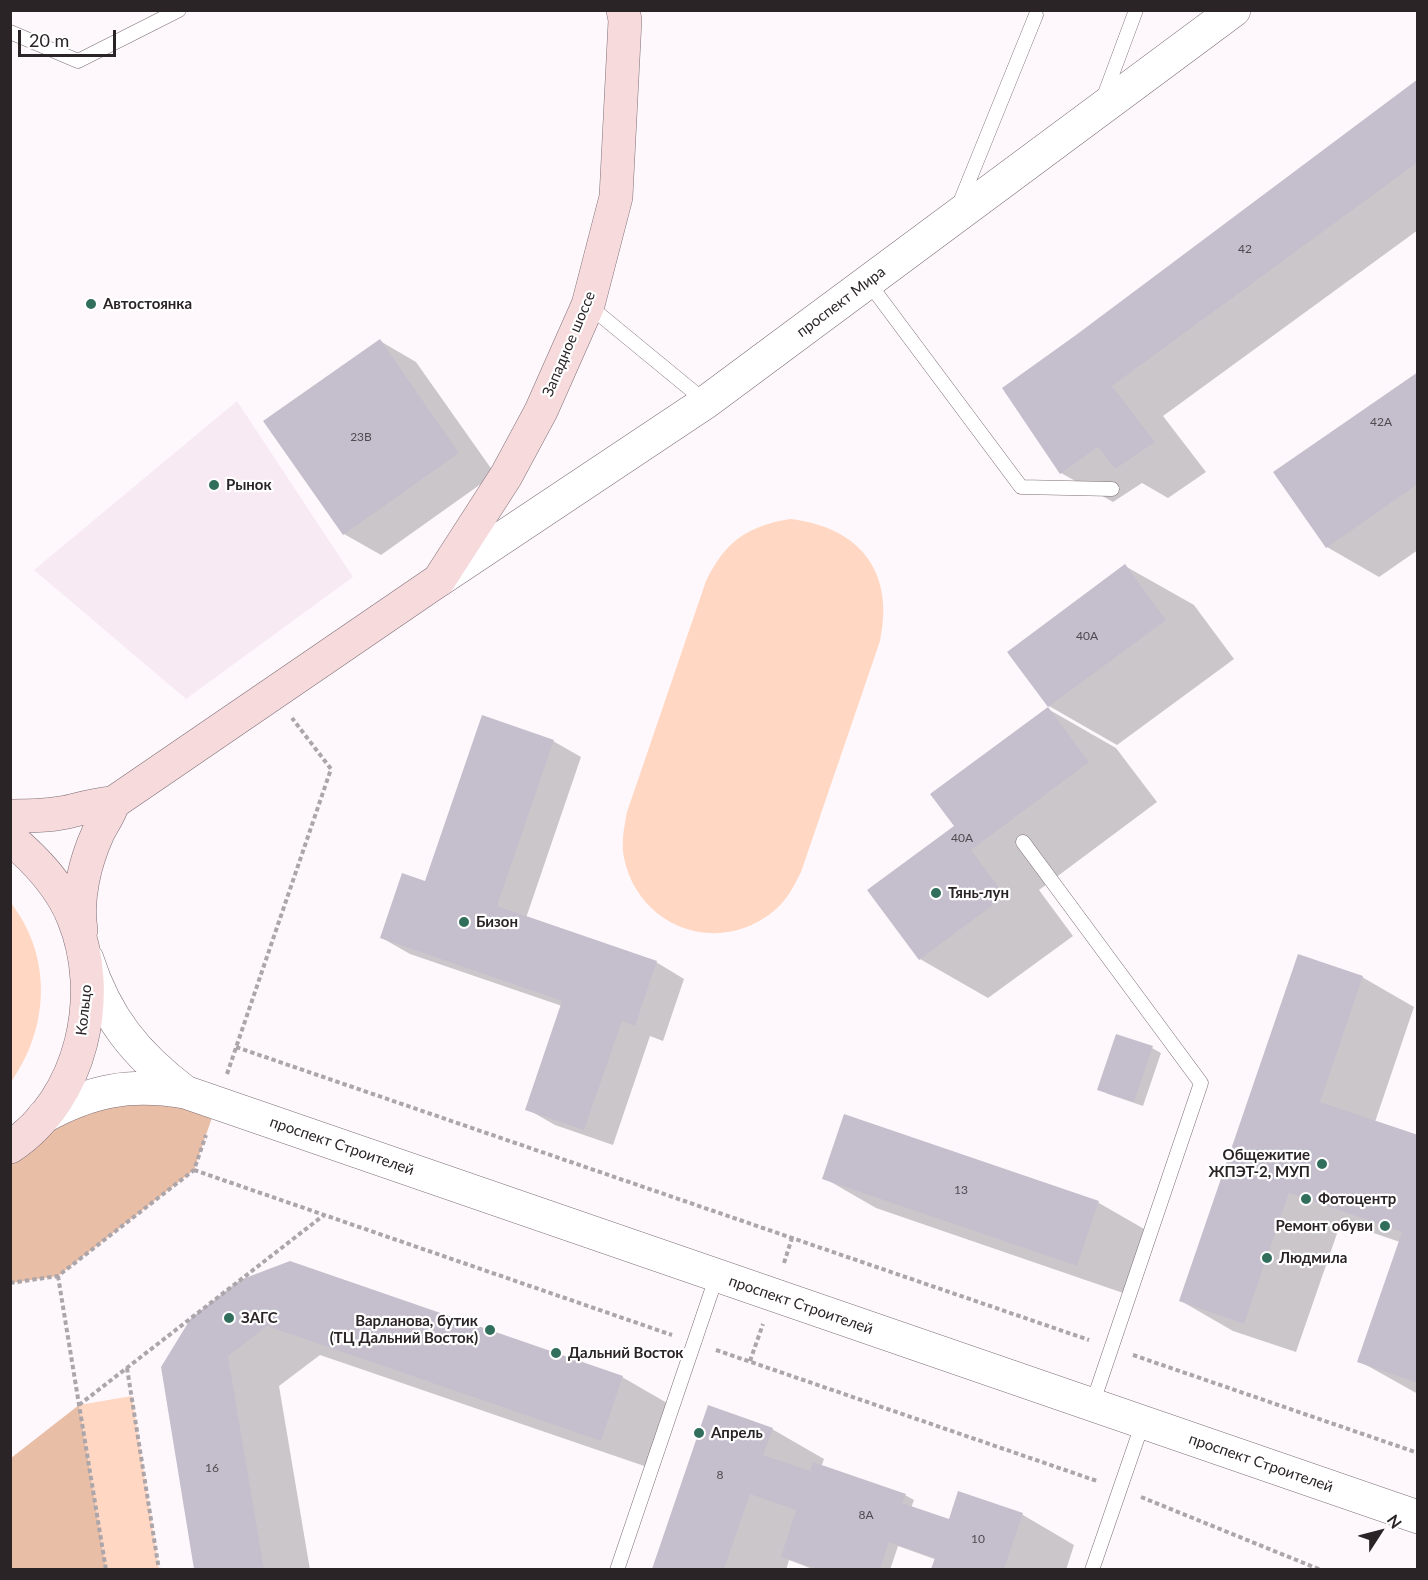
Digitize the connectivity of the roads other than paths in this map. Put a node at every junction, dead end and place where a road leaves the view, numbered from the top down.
1 (179, 10) edge
2 (623, 10) edge
3 (1136, 10) edge
4 (1234, 10) edge
5 (1035, 15) dead end
6 (10, 32) edge
7 (1099, 111) junction
8 (953, 219) junction
9 (868, 282) junction
10 (588, 305) junction
11 (706, 402) junction
12 (1112, 489) dead end
13 (439, 580) junction
14 (113, 803) junction
15 (10, 816) edge
16 (10, 838) edge
17 (1023, 842) dead end
18 (84, 950) junction
19 (185, 1092) junction
20 (43, 1117) junction
21 (10, 1147) edge
22 (717, 1275) junction
23 (1092, 1405) junction
24 (1143, 1422) junction
25 (1418, 1517) edge
26 (617, 1569) edge
27 (1092, 1569) edge

1 - 6 lane
2 - 10 main road, Западное шоссе
3 - 7 lane
4 - 7 street, проспект Мира
5 - 8 lane
7 - 8 street, проспект Мира
8 - 9 street, проспект Мира
9 - 11 street, проспект Мира
9 - 12 lane
10 - 11 lane
10 - 13 main road, Западное шоссе
11 - 13 street, проспект Мира
13 - 14 main road
14 - 15 main road
14 - 18 main road
16 - 18 main road, Кольцо
17 - 23 lane
18 - 19 street
18 - 20 main road, Кольцо
19 - 20 street
19 - 22 street, проспект Строителей
20 - 21 main road, Кольцо
22 - 23 street, проспект Строителей
22 - 26 lane
23 - 24 street, проспект Строителей
24 - 25 street, проспект Строителей
24 - 27 lane

